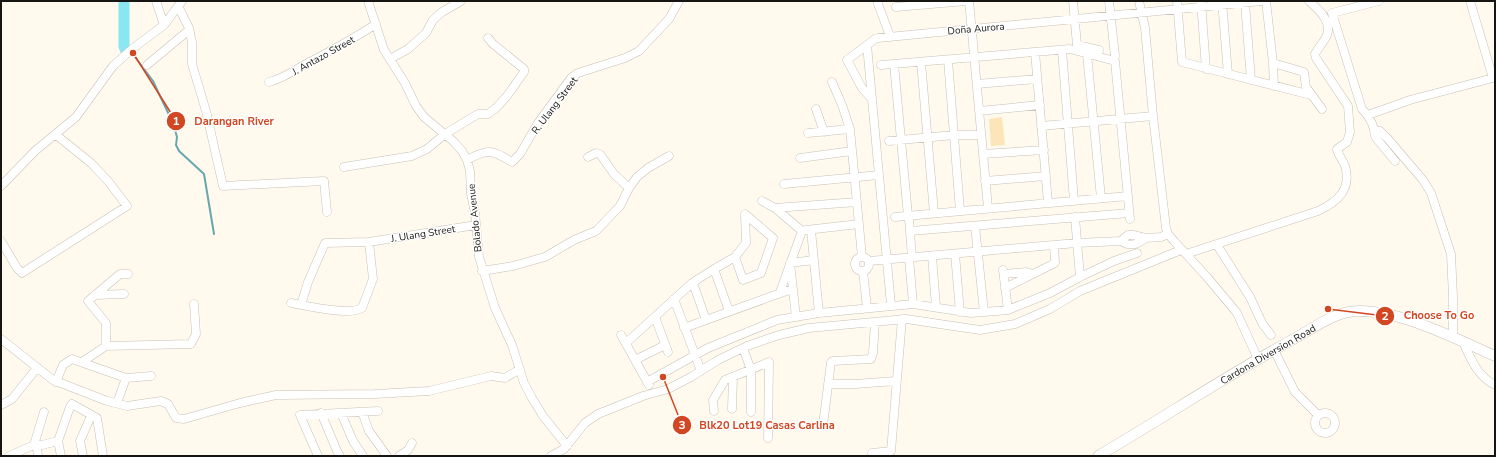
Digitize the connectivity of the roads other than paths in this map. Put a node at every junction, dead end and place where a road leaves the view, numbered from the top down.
1 (156, 1) edge
2 (368, 1) edge
3 (461, 1) edge
4 (679, 1) edge
5 (877, 1) edge
6 (968, 1) edge
7 (1073, 1) edge
8 (1109, 1) edge
9 (1139, 1) edge
10 (1262, 1) edge
11 (1266, 1) edge
12 (1309, 1) edge
13 (1379, 1) edge
14 (1470, 1) edge
15 (942, 2) edge
16 (1223, 3) edge
17 (1245, 3) junction
18 (180, 4) edge
19 (1201, 4) edge
20 (1177, 5) edge
21 (896, 7) dead end
22 (1142, 12) junction
23 (1110, 16) junction
24 (1075, 19) junction
25 (376, 24) junction
26 (164, 25) junction
27 (972, 29) junction
28 (189, 30) junction
29 (890, 36) junction
30 (488, 38) dead end
31 (867, 45) junction
32 (1062, 50) junction
33 (1099, 50) dead end
34 (1035, 52) junction
35 (1087, 54) junction
36 (1115, 56) dead end
37 (974, 57) junction
38 (390, 59) junction
39 (948, 60) junction
40 (921, 62) junction
41 (1273, 63) junction
42 (894, 64) junction
43 (147, 65) dead end
44 (881, 65) dead end
45 (1206, 69) junction
46 (1228, 74) junction
47 (1037, 79) junction
48 (1251, 80) junction
49 (268, 82) dead end
50 (832, 82) dead end
51 (977, 84) junction
52 (1274, 86) junction
53 (1311, 95) junction
54 (872, 100) junction
55 (1040, 105) junction
56 (816, 109) dead end
57 (1322, 109) dead end
58 (979, 110) junction
59 (1368, 115) junction
60 (1153, 116) junction
61 (1120, 118) junction
62 (1093, 121) junction
63 (1067, 123) junction
64 (1042, 126) junction
65 (850, 129) junction
66 (1374, 130) junction
67 (824, 132) junction
68 (808, 133) dead end
69 (55, 134) junction
70 (446, 134) junction
71 (954, 135) junction
72 (981, 135) junction
73 (928, 138) junction
74 (901, 140) junction
75 (888, 141) dead end
76 (1044, 150) junction
77 (852, 151) junction
78 (983, 154) junction
79 (669, 156) dead end
80 (588, 157) dead end
81 (800, 158) dead end
82 (467, 160) junction
83 (1395, 160) dead end
84 (344, 167) dead end
85 (879, 175) junction
86 (1046, 176) junction
87 (854, 177) junction
88 (985, 181) junction
89 (784, 184) dead end
90 (1, 186) edge
91 (629, 188) junction
92 (1128, 196) junction
93 (1101, 198) junction
94 (762, 201) dead end
95 (1074, 201) junction
96 (857, 202) junction
97 (1048, 203) junction
98 (775, 208) junction
99 (988, 208) junction
100 (960, 211) junction
101 (327, 212) dead end
102 (934, 213) junction
103 (894, 217) dead end
104 (908, 217) junction
105 (1075, 217) junction
106 (859, 224) junction
107 (476, 225) junction
108 (975, 226) junction
109 (811, 230) junction
110 (910, 231) junction
111 (802, 232) junction
112 (1168, 234) junction
113 (1, 241) edge
114 (369, 242) junction
115 (1077, 243) junction
116 (1054, 245) junction
117 (1217, 245) junction
118 (978, 252) junction
119 (1183, 252) junction
120 (1137, 253) dead end
121 (955, 254) junction
122 (932, 256) junction
123 (735, 257) junction
124 (911, 258) junction
125 (866, 259) junction
126 (814, 260) junction
127 (887, 260) junction
128 (790, 263) junction
129 (714, 269) junction
130 (482, 271) junction
131 (863, 271) junction
132 (128, 274) dead end
133 (1033, 274) junction
134 (1080, 277) junction
135 (693, 283) junction
136 (1005, 288) junction
137 (792, 289) junction
138 (780, 292) junction
139 (124, 294) dead end
140 (95, 295) junction
141 (674, 299) junction
142 (291, 303) dead end
143 (194, 304) dead end
144 (913, 304) junction
145 (301, 305) junction
146 (891, 305) junction
147 (936, 307) junction
148 (867, 308) junction
149 (1008, 310) junction
150 (729, 311) junction
151 (960, 312) junction
152 (984, 312) junction
153 (819, 313) junction
154 (655, 317) junction
155 (796, 317) junction
156 (902, 319) junction
157 (706, 320) junction
158 (875, 322) junction
159 (684, 328) junction
160 (621, 335) dead end
161 (1271, 335) dead end
162 (1453, 337) junction
163 (1, 339) edge
164 (1463, 342) junction
165 (626, 343) junction
166 (106, 346) junction
167 (742, 348) junction
168 (1274, 350) junction
169 (694, 356) junction
170 (1495, 356) edge
171 (1258, 359) junction
172 (635, 360) junction
173 (82, 362) junction
174 (37, 368) junction
175 (520, 369) junction
176 (751, 370) junction
177 (700, 371) junction
178 (150, 376) dead end
179 (733, 377) junction
180 (126, 378) junction
181 (896, 381) junction
182 (56, 382) junction
183 (828, 384) junction
184 (1495, 386) edge
185 (117, 403) junction
186 (1, 405) edge
187 (732, 409) dead end
188 (378, 411) dead end
189 (714, 411) dead end
190 (44, 412) dead end
191 (362, 412) junction
192 (750, 412) dead end
193 (321, 413) junction
194 (341, 413) junction
195 (91, 416) junction
196 (1318, 416) dead end
197 (824, 425) dead end
198 (768, 438) dead end
199 (58, 441) junction
200 (412, 442) dead end
201 (34, 445) junction
202 (567, 446) junction
203 (872, 453) dead end
204 (9, 456) edge
205 (38, 456) edge
206 (61, 456) edge
207 (83, 456) edge
208 (103, 456) edge
209 (318, 456) edge
210 (340, 456) edge
211 (363, 456) edge
212 (387, 456) edge
213 (399, 456) edge
214 (551, 456) edge
215 (1098, 456) edge

1 - 26 street
2 - 25 street, Bolado Avenue
3 - 38 street
4 - 82 street, R. Ulang Street
5 - 29 street
6 - 15 street
6 - 27 street
7 - 24 street
8 - 23 street
9 - 22 street
10 - 17 street, Doña Aurora
11 - 41 street
12 - 117 street
13 - 59 street
14 - 59 street
15 - 21 street
16 - 17 street, Doña Aurora
16 - 19 street, Doña Aurora
16 - 46 street
17 - 48 street
18 - 26 street
18 - 28 street
19 - 20 street, Doña Aurora
19 - 45 street
20 - 22 street, Doña Aurora
20 - 45 street
22 - 23 street, Doña Aurora
22 - 60 street
23 - 24 street, Doña Aurora
23 - 36 street
24 - 27 street, Doña Aurora
24 - 33 street
25 - 38 street, Bolado Avenue
25 - 49 street, J. Antazo Street
26 - 69 street
27 - 29 street, Doña Aurora
27 - 37 street
28 - 43 street
28 - 101 street
29 - 31 street, Doña Aurora
30 - 70 street
31 - 54 street
31 - 54 street
32 - 34 street
32 - 35 street
32 - 63 street
34 - 37 street
34 - 47 street
35 - 61 street
35 - 62 street
37 - 39 street
37 - 51 street
38 - 70 street, Bolado Avenue
39 - 40 street
39 - 71 street
40 - 42 street
40 - 73 street
41 - 52 street
41 - 53 street
42 - 44 street
42 - 74 street
45 - 46 street
46 - 48 street
47 - 51 street
47 - 55 street
48 - 52 street
50 - 65 street
51 - 58 street
52 - 53 street
53 - 57 street
54 - 85 street
55 - 58 street
55 - 64 street
56 - 67 street
58 - 72 street
59 - 66 street
60 - 61 street
60 - 112 street
61 - 62 street
61 - 92 street
62 - 63 street
62 - 93 street
63 - 64 street
63 - 95 street
64 - 76 street
65 - 67 street
65 - 77 street
66 - 83 street
66 - 162 street
67 - 68 street
69 - 90 street
69 - 113 street
70 - 82 street, Bolado Avenue
70 - 84 street
71 - 72 street
71 - 73 street
71 - 100 street
72 - 78 street
73 - 74 street
73 - 102 street
74 - 75 street
74 - 104 street
76 - 78 street
76 - 86 street
77 - 81 street
77 - 87 street
78 - 88 street
79 - 91 street
80 - 91 street
82 - 107 street, Bolado Avenue
85 - 87 street
85 - 127 street
86 - 88 street
86 - 97 street
87 - 89 street
87 - 96 street
88 - 99 street
91 - 130 street
92 - 93 street
92 - 105 street
93 - 95 street
94 - 98 street
95 - 97 street
96 - 98 street
96 - 106 street
97 - 99 street
98 - 111 street
99 - 100 street
100 - 102 street
102 - 104 street
103 - 104 street
104 - 110 street
105 - 108 street
105 - 115 street
106 - 109 street
106 - 125 street
107 - 114 street, J. Ulang Street
107 - 130 street, Bolado Avenue
108 - 110 street
108 - 118 street
109 - 111 street
109 - 126 street
110 - 124 street
111 - 128 street
112 - 115 street
112 - 119 street
114 - 145 street, J. Ulang Street
114 - 145 street
115 - 116 street
115 - 134 street
116 - 118 street
116 - 133 street
117 - 119 street
117 - 161 street
118 - 121 street
118 - 152 street
119 - 156 street
119 - 171 street
120 - 134 street
121 - 122 street
121 - 151 street
122 - 124 street
122 - 147 street
123 - 123 street
123 - 129 street
124 - 127 street
124 - 144 street
125 - 127 street
125 - 131 street
125 - 131 street
126 - 128 street
126 - 153 street
127 - 146 street
128 - 137 street
128 - 138 street
129 - 135 street
129 - 150 street
130 - 175 street, Bolado Avenue
131 - 148 street
132 - 140 street
133 - 136 street
133 - 136 street
134 - 149 street
135 - 141 street
135 - 157 street
136 - 149 street
137 - 138 street
137 - 155 street
138 - 150 street
139 - 140 street
140 - 166 street
141 - 154 street
141 - 159 street
142 - 145 street
143 - 166 street
144 - 146 street
144 - 147 street
146 - 148 street
147 - 151 street
148 - 153 street
149 - 152 street
150 - 157 street
151 - 152 street
153 - 155 street
154 - 165 street
154 - 172 street
155 - 169 street
156 - 158 street
156 - 181 street
157 - 159 street
158 - 167 street
158 - 183 street
159 - 169 street
160 - 165 street
162 - 164 main road, Cardona Diversion Road
162 - 168 main road, Cardona Diversion Road
163 - 174 street
164 - 170 main road, Cardona Diversion Road
164 - 184 street
165 - 172 street
166 - 173 street
167 - 176 street
167 - 177 street
168 - 171 main road, Cardona Diversion Road
168 - 196 street
169 - 172 street
169 - 177 street
171 - 215 main road, Cardona Diversion Road
173 - 180 street
173 - 182 street
174 - 182 street
174 - 186 street
175 - 185 street
175 - 202 street, Bolado Avenue
176 - 179 street
176 - 192 street
176 - 198 street
177 - 202 street
178 - 180 street
179 - 187 street
179 - 189 street
180 - 185 street
181 - 183 street
181 - 203 street
182 - 185 street
183 - 197 street
188 - 191 street
190 - 201 street
191 - 194 street
191 - 212 street
193 - 194 street
193 - 209 street
193 - 210 street
194 - 211 street
195 - 199 street
195 - 207 street
195 - 208 street
199 - 201 street
199 - 206 street
200 - 213 street
201 - 204 street
201 - 205 street
202 - 214 street

